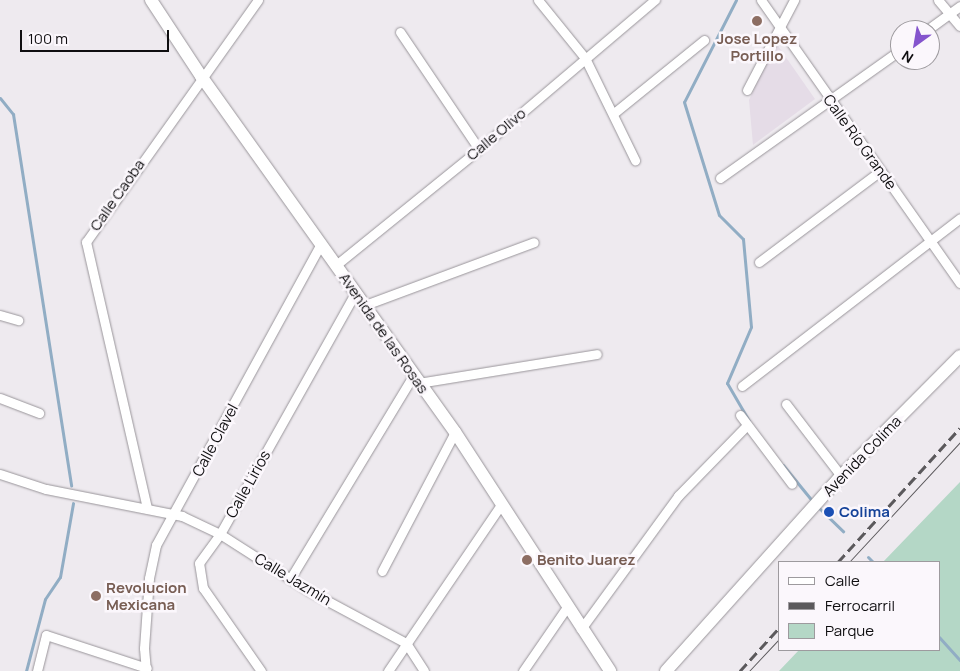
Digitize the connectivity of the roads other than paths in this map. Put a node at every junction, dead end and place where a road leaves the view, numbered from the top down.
1 (151, 0) edge
2 (258, 0) edge
3 (538, 0) edge
4 (655, 0) edge
5 (761, 0) edge
6 (794, 0) edge
7 (938, 0) edge
8 (960, 6) edge
9 (949, 14) junction
10 (940, 21) edge
11 (960, 26) edge
12 (779, 28) junction
13 (400, 32) dead end
14 (704, 40) dead end
15 (890, 57) edge
16 (585, 58) junction
17 (201, 76) junction
18 (748, 90) dead end
19 (829, 100) junction
20 (614, 113) junction
21 (479, 149) junction
22 (635, 160) dead end
23 (880, 171) junction
24 (720, 178) dead end
25 (960, 218) edge
26 (534, 242) dead end
27 (932, 242) junction
28 (322, 243) junction
29 (759, 262) dead end
30 (336, 265) junction
31 (960, 282) edge
32 (356, 292) junction
33 (365, 305) junction
34 (0, 315) edge
35 (18, 320) dead end
36 (597, 354) dead end
37 (960, 356) edge
38 (415, 380) junction
39 (742, 386) dead end
40 (0, 398) edge
41 (786, 404) dead end
42 (39, 412) dead end
43 (740, 415) dead end
44 (747, 425) junction
45 (455, 432) junction
46 (0, 474) edge
47 (841, 476) junction
48 (792, 484) dead end
49 (501, 505) junction
50 (147, 508) junction
51 (175, 515) junction
52 (220, 534) junction
53 (382, 572) dead end
54 (290, 578) junction
55 (567, 607) junction
56 (581, 629) junction
57 (406, 643) junction
58 (144, 648) junction
59 (134, 667) edge
60 (146, 669) edge
61 (37, 671) edge
62 (261, 671) edge
63 (388, 671) edge
64 (424, 671) edge
65 (523, 671) edge
66 (610, 671) edge
67 (666, 671) edge

1 - 17 street, Avenida de las Rosas
2 - 17 street, Calle Caoba
3 - 16 street
4 - 16 street, Calle Olivo
5 - 12 street, Calle Río Grande
6 - 12 street
7 - 9 street
8 - 9 street
9 - 10 street
9 - 11 street
12 - 18 street
12 - 19 street, Calle Río Grande
13 - 21 street
14 - 20 street
15 - 19 street
16 - 20 street
16 - 21 street, Calle Olivo
17 - 28 street, Avenida de las Rosas
17 - 50 street, Calle Caoba
19 - 23 street, Calle Río Grande
19 - 24 street
20 - 22 street
21 - 30 street, Calle Olivo
23 - 27 street, Calle Río Grande
23 - 29 street
25 - 27 street
26 - 33 street
27 - 31 street, Calle Río Grande
27 - 39 street
28 - 30 street, Avenida de las Rosas
28 - 51 street, Calle Clavel
30 - 32 street, Avenida de las Rosas
32 - 33 street, Avenida de las Rosas
32 - 52 street, Calle Lirios
33 - 38 street, Avenida de las Rosas
34 - 35 street
36 - 38 street
37 - 47 street, Avenida Colima
38 - 45 street, Avenida de las Rosas
38 - 54 street
40 - 42 street
41 - 47 street
43 - 44 street
44 - 48 street
44 - 56 street
45 - 49 street, Avenida de las Rosas
45 - 53 street
46 - 50 street, Calle Jazmín
47 - 67 street, Avenida Colima
49 - 55 street, Avenida de las Rosas
49 - 57 street
50 - 51 street, Calle Jazmín
51 - 52 street, Calle Jazmín
51 - 58 street, Calle Clavel
52 - 54 street, Calle Jazmín
52 - 62 street, Calle Lirios
54 - 57 street, Calle Jazmín
55 - 56 street, Avenida de las Rosas
55 - 65 street
56 - 66 street, Avenida de las Rosas
57 - 63 street
57 - 64 street, Calle Jazmín
58 - 59 street, Calle Clavel
58 - 60 street, Calle Clavel
59 - 60 street
59 - 61 street

